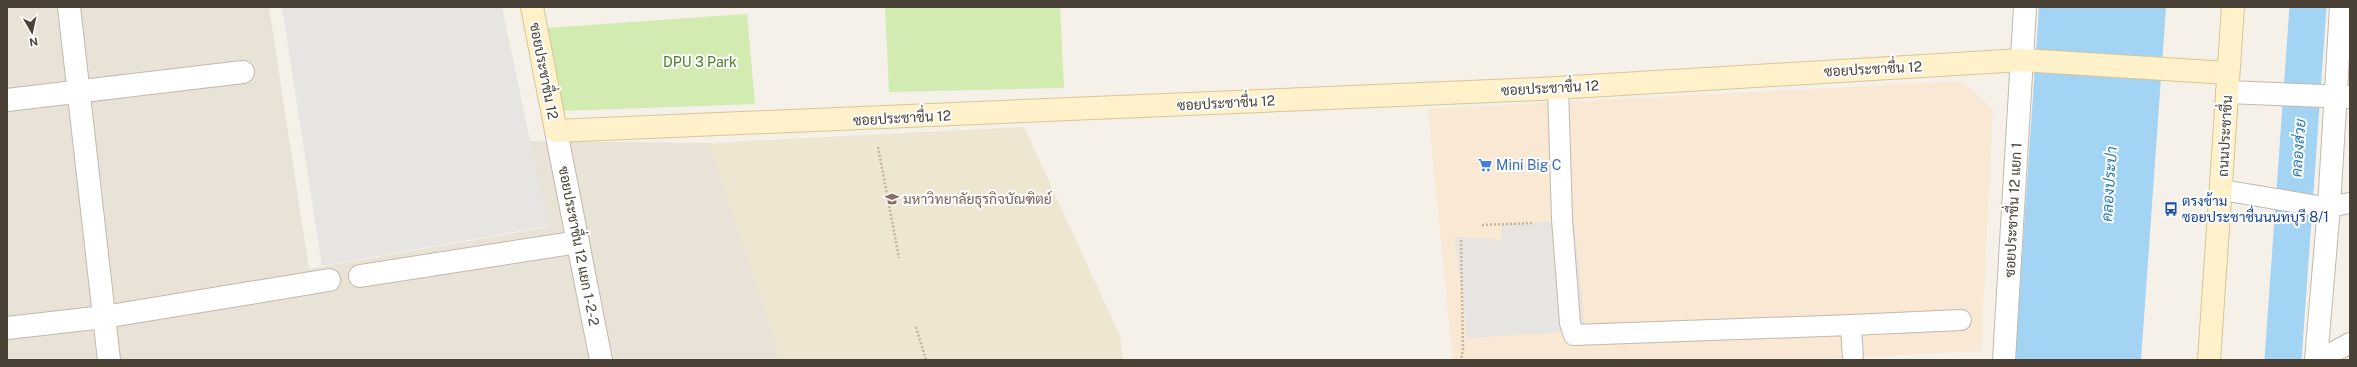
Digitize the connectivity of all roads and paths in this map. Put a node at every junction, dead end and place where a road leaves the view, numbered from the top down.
1 (70, 7) edge
2 (532, 7) edge
3 (2025, 7) edge
4 (2233, 7) edge
5 (2341, 7) edge
6 (2027, 60) junction
7 (243, 72) dead end
8 (2228, 82) junction
9 (1558, 88) junction
10 (79, 92) junction
11 (2335, 97) edge
12 (7, 100) edge
13 (873, 119) junction
14 (556, 131) junction
15 (2222, 190) junction
16 (2350, 203) edge
17 (2323, 207) junction
18 (1461, 240) dead end
19 (578, 242) junction
20 (899, 258) dead end
21 (360, 276) dead end
22 (328, 280) dead end
23 (104, 317) junction
24 (1961, 320) dead end
25 (1851, 325) junction
26 (916, 327) dead end
27 (7, 328) edge
28 (2350, 343) edge
29 (109, 360) edge
30 (601, 360) edge
31 (926, 360) edge
32 (1461, 360) edge
33 (1853, 360) edge
34 (2004, 360) edge
35 (2210, 360) edge
36 (2316, 360) edge
37 (2320, 360) edge

1 - 10 street
2 - 14 main road, ซอยประชาชื่น 12
3 - 6 street, ซอยประชาชื่น 12 แยก 1
4 - 8 main road, ถนนประชาชื่น
5 - 11 street
6 - 8 main road, ซอยประชาชื่น 12
6 - 9 main road, ซอยประชาชื่น 12
6 - 34 street, ซอยประชาชื่น 12 แยก 1
7 - 10 street
8 - 11 street
8 - 15 main road, ถนนประชาชื่น
9 - 13 main road, ซอยประชาชื่น 12
9 - 25 lane
10 - 12 street
10 - 23 street
11 - 17 street
13 - 14 main road, ซอยประชาชื่น 12
13 - 20 path
14 - 19 street, ซอยประชาชื่น 12 แยก 1-2-2
15 - 17 lane
15 - 35 main road, ถนนประชาชื่น
16 - 17 lane
17 - 36 street
18 - 32 path
19 - 21 street
19 - 30 street, ซอยประชาชื่น 12 แยก 1-2-2
22 - 23 street
23 - 27 street
23 - 29 street
24 - 25 lane
25 - 33 lane
26 - 31 path
28 - 37 lane

